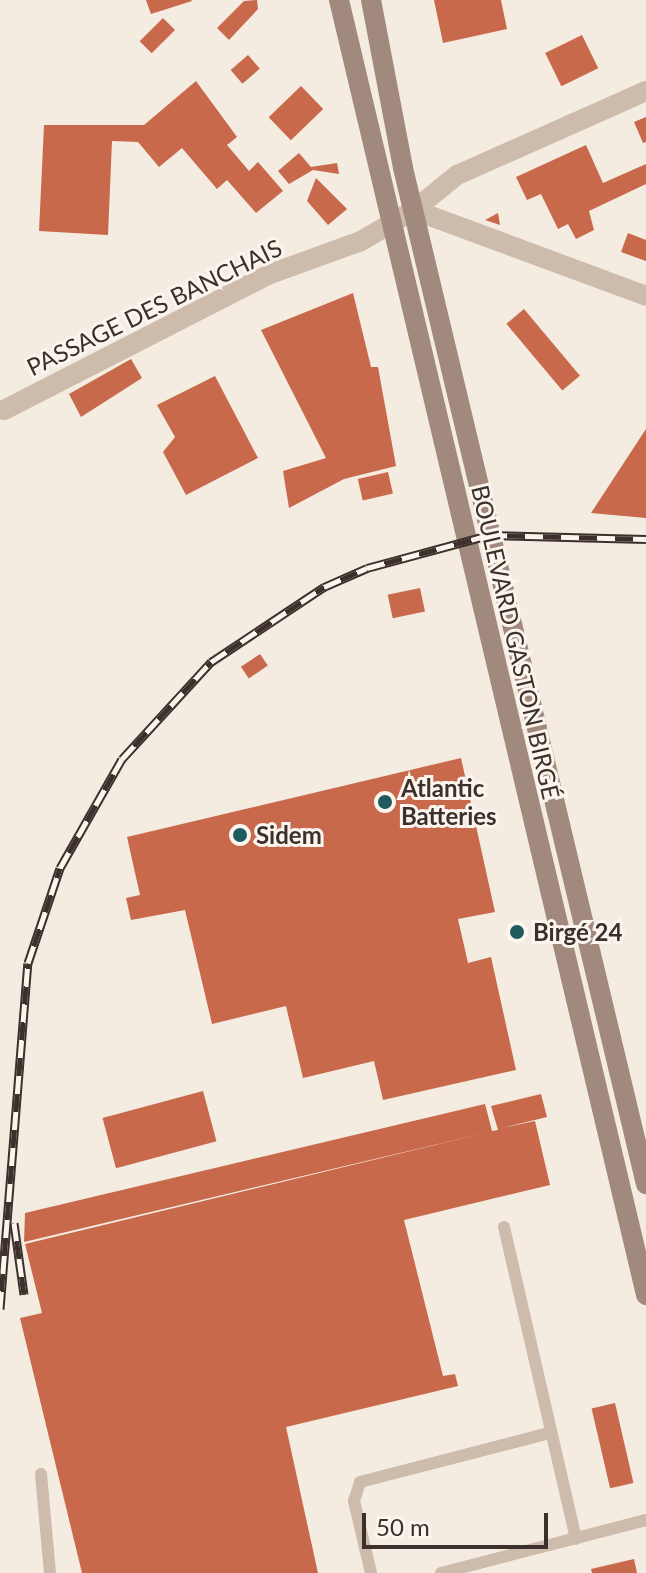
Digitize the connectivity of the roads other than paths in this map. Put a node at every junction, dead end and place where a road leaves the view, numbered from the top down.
1 (339, 0) edge
2 (371, 0) edge
3 (646, 91) edge
4 (414, 210) junction
5 (392, 223) junction
6 (646, 296) edge
7 (4, 410) dead end
8 (646, 1184) edge
9 (504, 1227) dead end
10 (646, 1295) edge
11 (549, 1433) junction
12 (41, 1474) dead end
13 (646, 1520) edge
14 (576, 1539) junction
15 (50, 1573) edge
16 (371, 1573) edge
17 (441, 1573) edge

1 - 5 main road, BOULEVARD GASTON BIRGÉ
2 - 4 main road, BOULEVARD GASTON BIRGÉ
3 - 4 street, PASSAGE DES BANCHAIS
4 - 5 street, PASSAGE DES BANCHAIS
4 - 6 street
4 - 8 main road, BOULEVARD GASTON BIRGÉ
5 - 7 street, PASSAGE DES BANCHAIS
5 - 10 main road, BOULEVARD GASTON BIRGÉ
9 - 11 lane
11 - 14 lane
11 - 16 lane
12 - 15 lane
13 - 14 lane
14 - 17 lane

